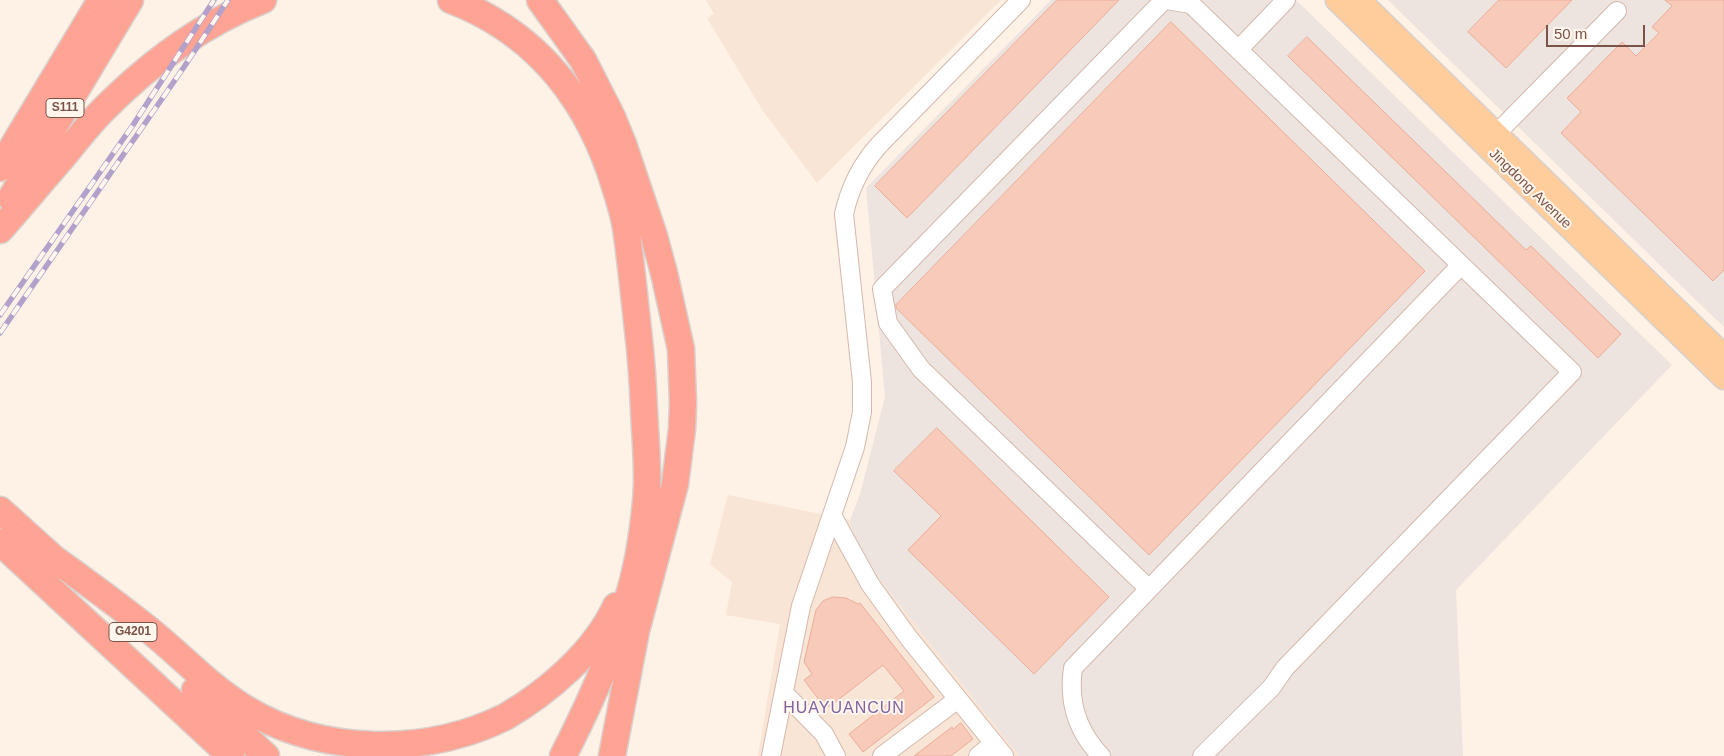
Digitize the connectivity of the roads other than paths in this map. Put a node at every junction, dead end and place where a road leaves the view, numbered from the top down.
1 (101, 0) edge
2 (130, 0) edge
3 (263, 0) edge
4 (451, 0) edge
5 (521, 0) edge
6 (540, 0) edge
7 (551, 0) edge
8 (1022, 0) edge
9 (1165, 0) edge
10 (1286, 0) edge
11 (1337, 0) edge
12 (1361, 0) edge
13 (1617, 11) dead end
14 (1239, 49) junction
15 (582, 60) junction
16 (590, 121) junction
17 (1496, 134) junction
18 (0, 168) edge
19 (0, 216) edge
20 (0, 230) edge
21 (1461, 265) junction
22 (1724, 356) edge
23 (1724, 378) edge
24 (0, 510) edge
25 (832, 515) junction
26 (0, 542) edge
27 (49, 555) junction
28 (638, 555) junction
29 (1149, 589) junction
30 (636, 631) junction
31 (784, 693) junction
32 (958, 699) junction
33 (999, 750) edge
34 (231, 756) edge
35 (266, 756) edge
36 (563, 756) edge
37 (578, 756) edge
38 (612, 756) edge
39 (772, 756) edge
40 (836, 756) edge
41 (882, 756) edge
42 (978, 756) edge
43 (1101, 756) edge
44 (1202, 756) edge

1 - 18 highway, S111
2 - 19 highway, S111
3 - 20 highway
4 - 16 highway
5 - 16 highway
6 - 15 highway
7 - 15 highway
8 - 25 street
9 - 14 street
9 - 29 street
10 - 14 street
11 - 23 main road, Jingdong Avenue
12 - 17 main road, Jingdong Avenue
13 - 17 street
14 - 21 street
15 - 30 highway
16 - 28 highway
17 - 22 main road, Jingdong Avenue
21 - 29 street
21 - 44 street
24 - 27 highway, G4201
25 - 31 street
25 - 32 street
26 - 34 highway, G4201
27 - 28 highway
27 - 35 highway, G4201
28 - 36 highway
29 - 43 street
30 - 37 highway
30 - 38 highway
31 - 39 street
31 - 40 street
32 - 33 street
32 - 41 street
33 - 42 street

